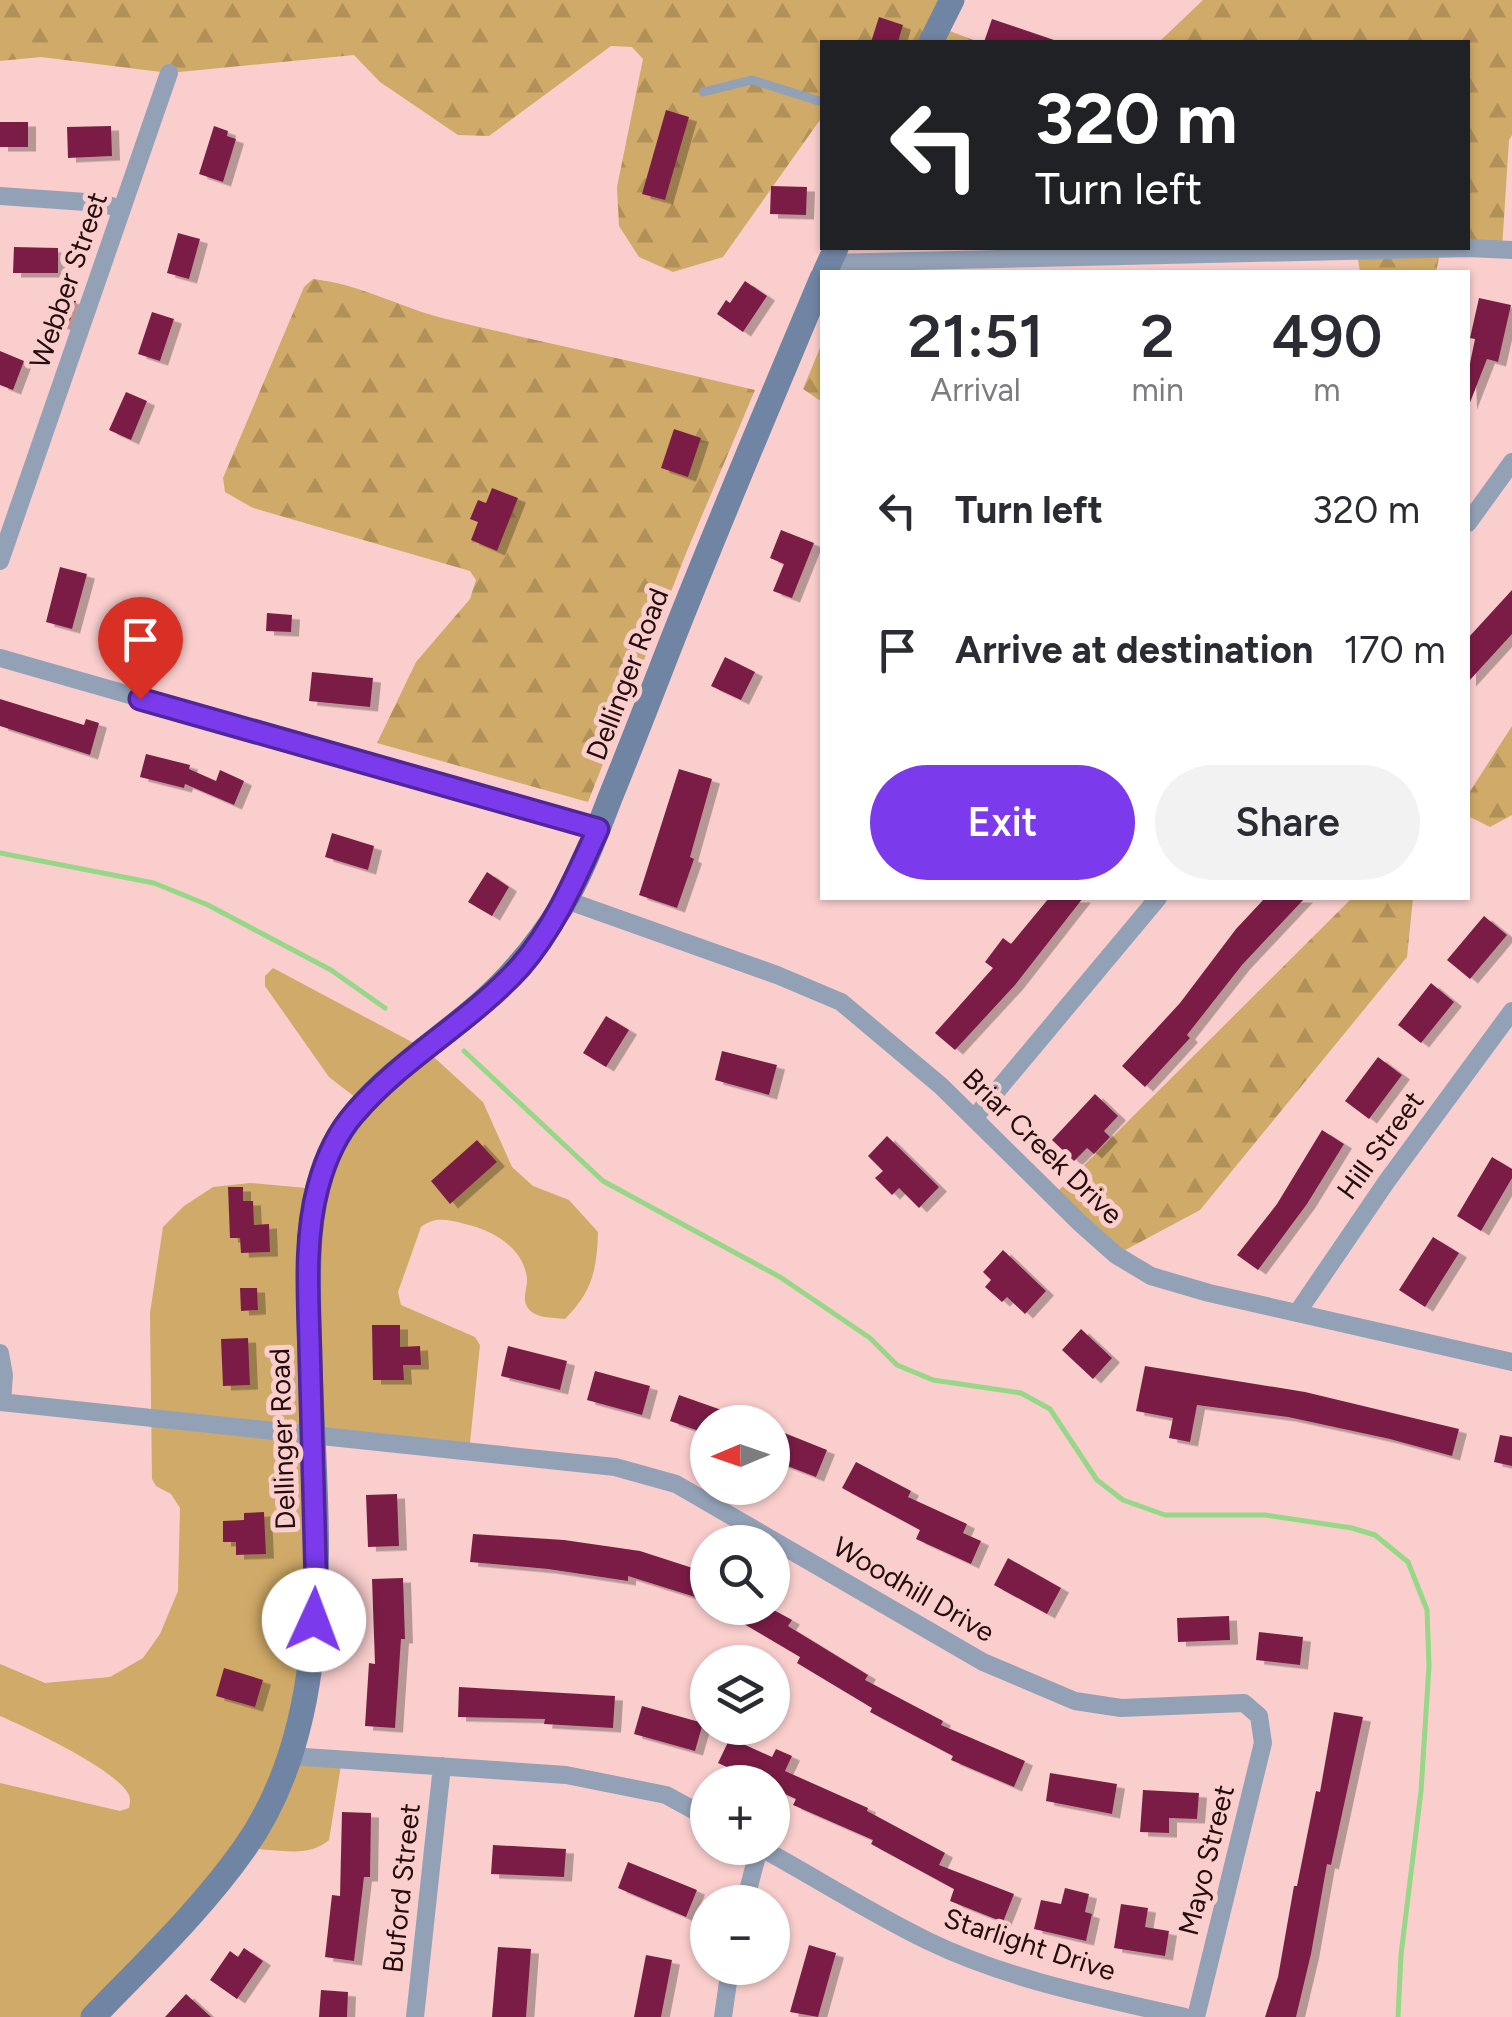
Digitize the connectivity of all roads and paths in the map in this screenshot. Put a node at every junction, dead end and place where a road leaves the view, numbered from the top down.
1 (952, 0) edge
2 (931, 40) edge
3 (169, 73) dead end
4 (703, 92) dead end
5 (820, 101) edge
6 (0, 196) edge
7 (122, 209) junction
8 (1470, 248) edge
9 (1393, 250) edge
10 (1512, 250) edge
11 (828, 265) edge
12 (820, 284) edge
13 (1512, 462) edge
14 (1470, 520) edge
15 (0, 562) edge
16 (0, 658) edge
17 (598, 829) junction
18 (566, 900) junction
19 (1156, 900) edge
20 (1512, 1011) edge
21 (975, 1117) junction
22 (1297, 1313) junction
23 (0, 1354) edge
24 (1512, 1362) edge
25 (1, 1402) edge
26 (312, 1434) junction
27 (1259, 1716) joint
28 (290, 1756) junction
29 (442, 1766) junction
30 (690, 1808) edge
31 (790, 1865) edge
32 (727, 1985) edge
33 (93, 2017) edge
34 (415, 2017) edge
35 (722, 2017) edge
36 (1185, 2017) edge
37 (1196, 2017) edge

1 - 2 street
3 - 7 street, Webber Street
4 - 5 lane
6 - 7 street
7 - 15 street, Webber Street
8 - 10 street
9 - 11 street
12 - 17 street, Dellinger Road
13 - 14 street
16 - 17 street
17 - 18 street, Dellinger Road
18 - 21 street, Briar Creek Drive
18 - 26 street, Dellinger Road
19 - 21 street
20 - 22 street, Hill Street
21 - 22 street, Briar Creek Drive
22 - 24 street, Briar Creek Drive
23 - 25 street
25 - 26 street, Woodhill Drive
26 - 27 street, Woodhill Drive
26 - 28 street, Dellinger Road
27 - 37 street, Mayo Street
28 - 29 street
28 - 33 street, Dellinger Road
29 - 30 street
29 - 34 street, Buford Street
31 - 36 street, Starlight Drive
32 - 35 street

